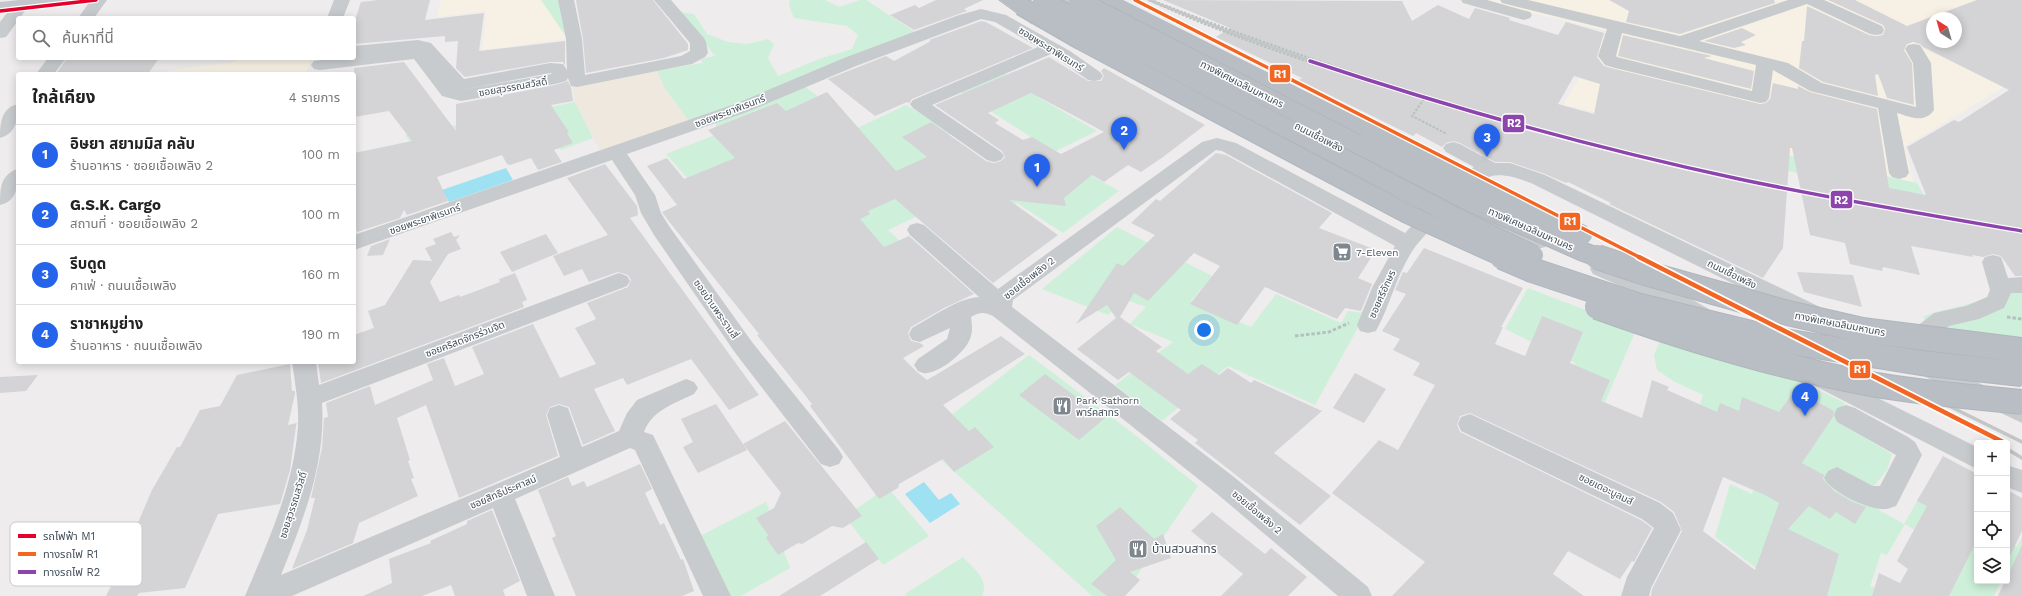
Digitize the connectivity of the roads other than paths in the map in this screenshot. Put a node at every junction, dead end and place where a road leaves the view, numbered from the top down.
1 (62, 0) edge
2 (99, 0) edge
3 (342, 0) edge
4 (566, 0) edge
5 (662, 0) edge
6 (1007, 0) edge
7 (1013, 0) edge
8 (1042, 0) edge
9 (1067, 0) edge
10 (1109, 0) edge
11 (1469, 0) edge
12 (1508, 0) edge
13 (1804, 0) edge
14 (1811, 0) edge
15 (1777, 3) edge
16 (22, 4) junction
17 (0, 7) edge
18 (1145, 8) edge
19 (1553, 12) edge
20 (87, 16) edge
21 (337, 16) edge
22 (1616, 25) junction
23 (1876, 30) dead end
24 (0, 33) edge
25 (1683, 41) junction
26 (1051, 48) junction
27 (1914, 49) dead end
28 (356, 51) edge
29 (422, 51) junction
30 (56, 60) edge
31 (1765, 62) junction
32 (320, 66) edge
33 (46, 72) edge
34 (1094, 76) dead end
35 (506, 82) dead end
36 (1886, 105) junction
37 (16, 112) edge
38 (16, 132) edge
39 (0, 133) edge
40 (1454, 148) road end
41 (616, 152) junction
42 (994, 156) dead end
43 (1492, 169) junction
44 (1899, 173) dead end
45 (16, 178) edge
46 (0, 199) edge
47 (1448, 202) junction
48 (917, 230) dead end
49 (356, 242) edge
50 (1407, 242) junction
51 (1992, 262) dead end
52 (619, 281) dead end
53 (2022, 285) edge
54 (1999, 286) junction
55 (1724, 296) junction
56 (1001, 307) junction
57 (960, 312) junction
58 (1369, 322) road end
59 (920, 334) dead end
60 (2022, 350) edge
61 (1897, 354) junction
62 (304, 364) edge
63 (926, 365) dead end
64 (2022, 374) edge
65 (686, 388) dead end
66 (2022, 388) edge
67 (310, 398) junction
68 (2022, 402) edge
69 (2022, 414) edge
70 (559, 415) dead end
71 (1846, 416) dead end
72 (1470, 424) dead end
73 (629, 438) junction
74 (1912, 439) junction
75 (830, 457) dead end
76 (1974, 458) edge
77 (574, 462) junction
78 (2009, 476) edge
79 (1837, 478) dead end
80 (2022, 482) edge
81 (500, 494) junction
82 (261, 596) edge
83 (541, 596) edge
84 (717, 596) edge
85 (1358, 596) edge
86 (1635, 596) edge

1 - 16 main road
2 - 20 street
3 - 21 street
4 - 5 street
6 - 68 highway, bridge
7 - 64 highway, bridge
8 - 66 highway, ทางพิเศษเฉลิมมหานคร, bridge
9 - 47 street, ถนนเชื้อเพลิง
9 - 55 highway, ทางพิเศษเฉลิมมหานคร, bridge
10 - 18 highway
11 - 19 street
12 - 19 street
13 - 15 street
14 - 23 street
15 - 25 street
16 - 17 main road
16 - 24 street
18 - 55 highway, bridge
19 - 22 street
22 - 25 street
22 - 31 street
25 - 31 street
26 - 34 street, ซอยพระยาพิเรนทร์
26 - 41 street, ซอยพระยาพิเรนทร์
26 - 42 street
27 - 36 street
28 - 29 street
29 - 32 street
29 - 35 street, ซอยสุวรรณสวัสดิ์
30 - 33 street
31 - 36 street
36 - 44 street
37 - 39 street
38 - 39 street
40 - 43 street
41 - 49 street, ซอยพระยาพิเรนทร์
41 - 75 street, ซอยบ้านพระรามสี่
43 - 47 street, ถนนเชื้อเพลิง
43 - 61 street, ถนนเชื้อเพลิง
45 - 46 street
47 - 50 street
47 - 74 street, ถนนเชื้อเพลิง
48 - 56 street
50 - 56 street, ซอยเชื้อเพลิง 2
50 - 58 street, ซอยศรีอักษร
51 - 54 street
52 - 67 street, ซอยคริสตจักรร่วมจิต
53 - 54 street
54 - 61 street
55 - 60 highway, ทางพิเศษเฉลิมมหานคร, bridge
56 - 57 street
56 - 85 street, ซอยเชื้อเพลิง 2
57 - 59 street
57 - 63 street
61 - 69 street, ถนนเชื้อเพลิง
62 - 67 street, ซอยสุวรรณสวัสดิ์
65 - 73 street
67 - 82 street, ซอยสุวรรณสวัสดิ์
70 - 77 street
71 - 74 street
72 - 86 street, ซอยเดอะบูลมส์
73 - 77 street, ซอยสิทธิประศาสน์
73 - 84 street
74 - 76 street, ถนนเชื้อเพลิง
74 - 79 street
77 - 81 street, ซอยสิทธิประศาสน์
78 - 80 street
81 - 82 street, ซอยสิทธิประศาสน์
81 - 83 street

